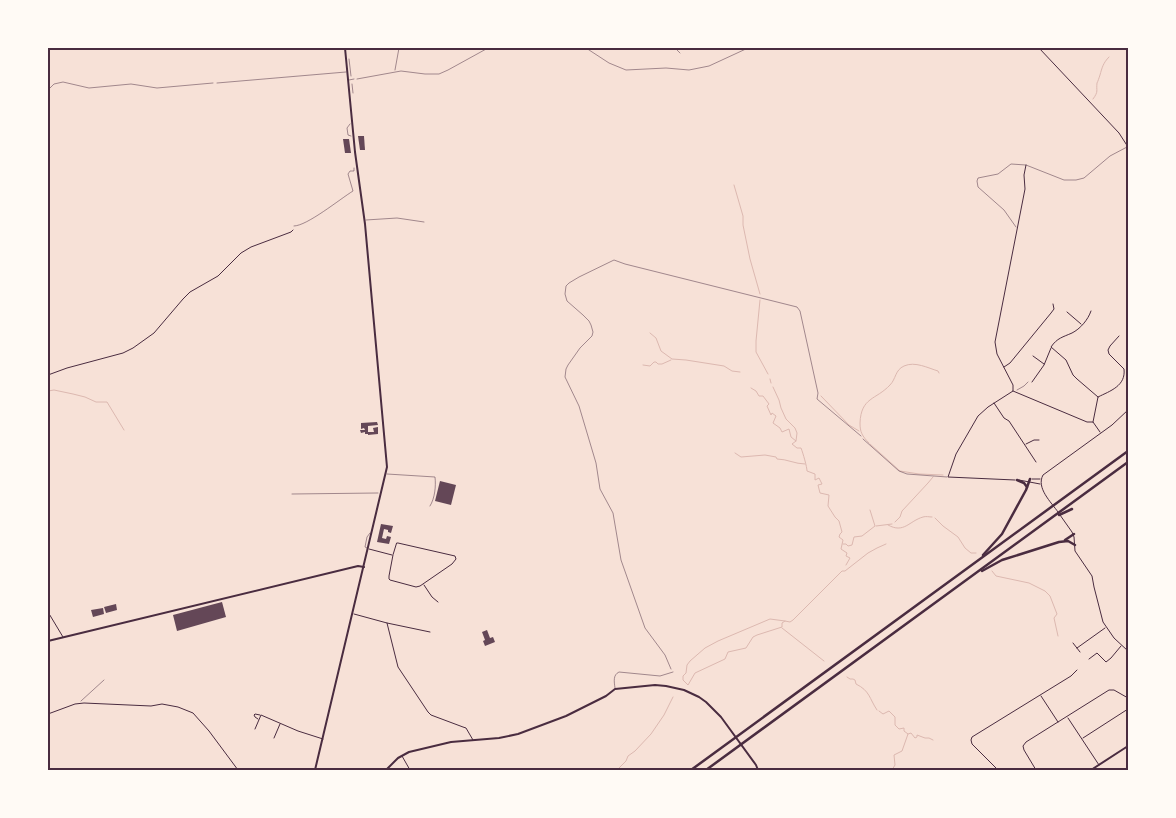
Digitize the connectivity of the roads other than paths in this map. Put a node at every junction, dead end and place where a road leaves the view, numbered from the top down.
1 (345, 48) edge
2 (1039, 48) edge
3 (348, 72) junction
4 (354, 79) road end
5 (350, 80) junction
6 (217, 83) road end
7 (350, 124) dead end
8 (355, 136) junction
9 (1128, 147) edge
10 (1026, 165) junction
11 (364, 220) junction
12 (424, 222) dead end
13 (1017, 228) junction
14 (293, 230) road end
15 (1053, 304) dead end
16 (1091, 311) dead end
17 (1067, 312) dead end
18 (1082, 324) junction
19 (1119, 336) dead end
20 (1052, 347) junction
21 (1033, 356) dead end
22 (1044, 365) junction
23 (1004, 367) junction
24 (48, 375) edge
25 (1032, 382) road end
26 (1013, 391) junction
27 (1098, 397) junction
28 (994, 403) junction
29 (1128, 410) edge
30 (1093, 422) junction
31 (1101, 433) junction
32 (863, 439) road end
33 (1039, 440) dead end
34 (1025, 445) junction
35 (1128, 451) edge
36 (1036, 462) dead end
37 (1128, 462) edge
38 (386, 474) junction
39 (948, 477) junction
40 (1041, 479) junction
41 (1017, 480) junction
42 (1028, 481) junction
43 (1040, 484) junction
44 (1027, 487) junction
45 (381, 493) junction
46 (292, 494) dead end
47 (430, 506) dead end
48 (1072, 509) dead end
49 (1055, 516) junction
50 (1074, 534) junction
51 (1059, 542) junction
52 (1075, 545) junction
53 (368, 549) junction
54 (393, 555) junction
55 (981, 558) junction
56 (364, 566) junction
57 (978, 572) junction
58 (424, 584) junction
59 (438, 602) dead end
60 (48, 612) edge
61 (353, 614) junction
62 (387, 623) junction
63 (1106, 628) junction
64 (430, 632) dead end
65 (63, 637) junction
66 (48, 641) edge
67 (1073, 643) dead end
68 (1121, 646) junction
69 (1077, 648) junction
70 (1128, 651) edge
71 (1080, 652) dead end
72 (1089, 659) dead end
73 (1077, 670) dead end
74 (673, 672) road end
75 (615, 689) junction
76 (1040, 695) junction
77 (1128, 698) edge
78 (1128, 709) edge
79 (48, 714) edge
80 (261, 715) junction
81 (1068, 717) junction
82 (259, 719) junction
83 (280, 723) junction
84 (1058, 723) junction
85 (255, 729) dead end
86 (274, 738) dead end
87 (1082, 738) junction
88 (323, 739) junction
89 (472, 740) junction
90 (1128, 746) edge
91 (402, 755) junction
92 (1099, 765) junction
93 (238, 770) edge
94 (316, 770) edge
95 (386, 770) edge
96 (410, 770) edge
97 (439, 770) edge
98 (447, 770) edge
99 (691, 770) edge
100 (706, 770) edge
101 (758, 770) edge
102 (998, 770) edge
103 (1036, 770) edge
104 (1091, 770) edge

1 - 3 street
2 - 9 street
3 - 5 street
3 - 6 lane
4 - 5 lane
5 - 8 street
7 - 8 lane
8 - 11 street
9 - 10 lane
10 - 13 street
10 - 13 lane
11 - 12 lane
11 - 38 street
13 - 23 street
14 - 24 street
15 - 23 street
16 - 18 street
17 - 18 street
18 - 20 street
19 - 27 street
20 - 22 street
20 - 27 street
21 - 22 street
22 - 25 street
23 - 26 street
26 - 28 street
26 - 30 street
27 - 30 street
28 - 34 street
28 - 39 street
29 - 31 street
30 - 31 street
31 - 40 street
32 - 39 lane
33 - 34 street
34 - 36 street
35 - 55 highway
37 - 49 highway
38 - 45 street
38 - 47 lane
39 - 41 street
40 - 42 street
40 - 43 street
41 - 42 street
41 - 44 highway
42 - 43 street
42 - 44 highway
43 - 50 street
44 - 55 highway
45 - 46 lane
45 - 53 street
48 - 49 highway
49 - 57 highway
50 - 51 highway
50 - 52 street
51 - 52 highway
51 - 57 highway
52 - 63 street
53 - 54 street
53 - 56 street
54 - 58 street
54 - 58 street
55 - 99 highway
56 - 61 street
56 - 65 street
57 - 100 highway
58 - 59 street
60 - 65 street
61 - 62 street
61 - 88 street
62 - 64 street
62 - 89 street
63 - 68 street
63 - 69 street
65 - 66 street
67 - 69 street
68 - 70 street
68 - 72 street
69 - 71 street
73 - 76 street
74 - 75 lane
75 - 89 street
75 - 101 street
76 - 84 street
76 - 102 street
77 - 81 street
78 - 87 street
79 - 93 street
80 - 82 street
80 - 82 street
80 - 83 street
81 - 84 street
81 - 87 street
82 - 85 street
83 - 86 street
83 - 88 street
84 - 103 street
87 - 92 street
88 - 94 street
89 - 91 street
90 - 92 street
91 - 95 street
91 - 96 street
92 - 104 street
97 - 98 street

